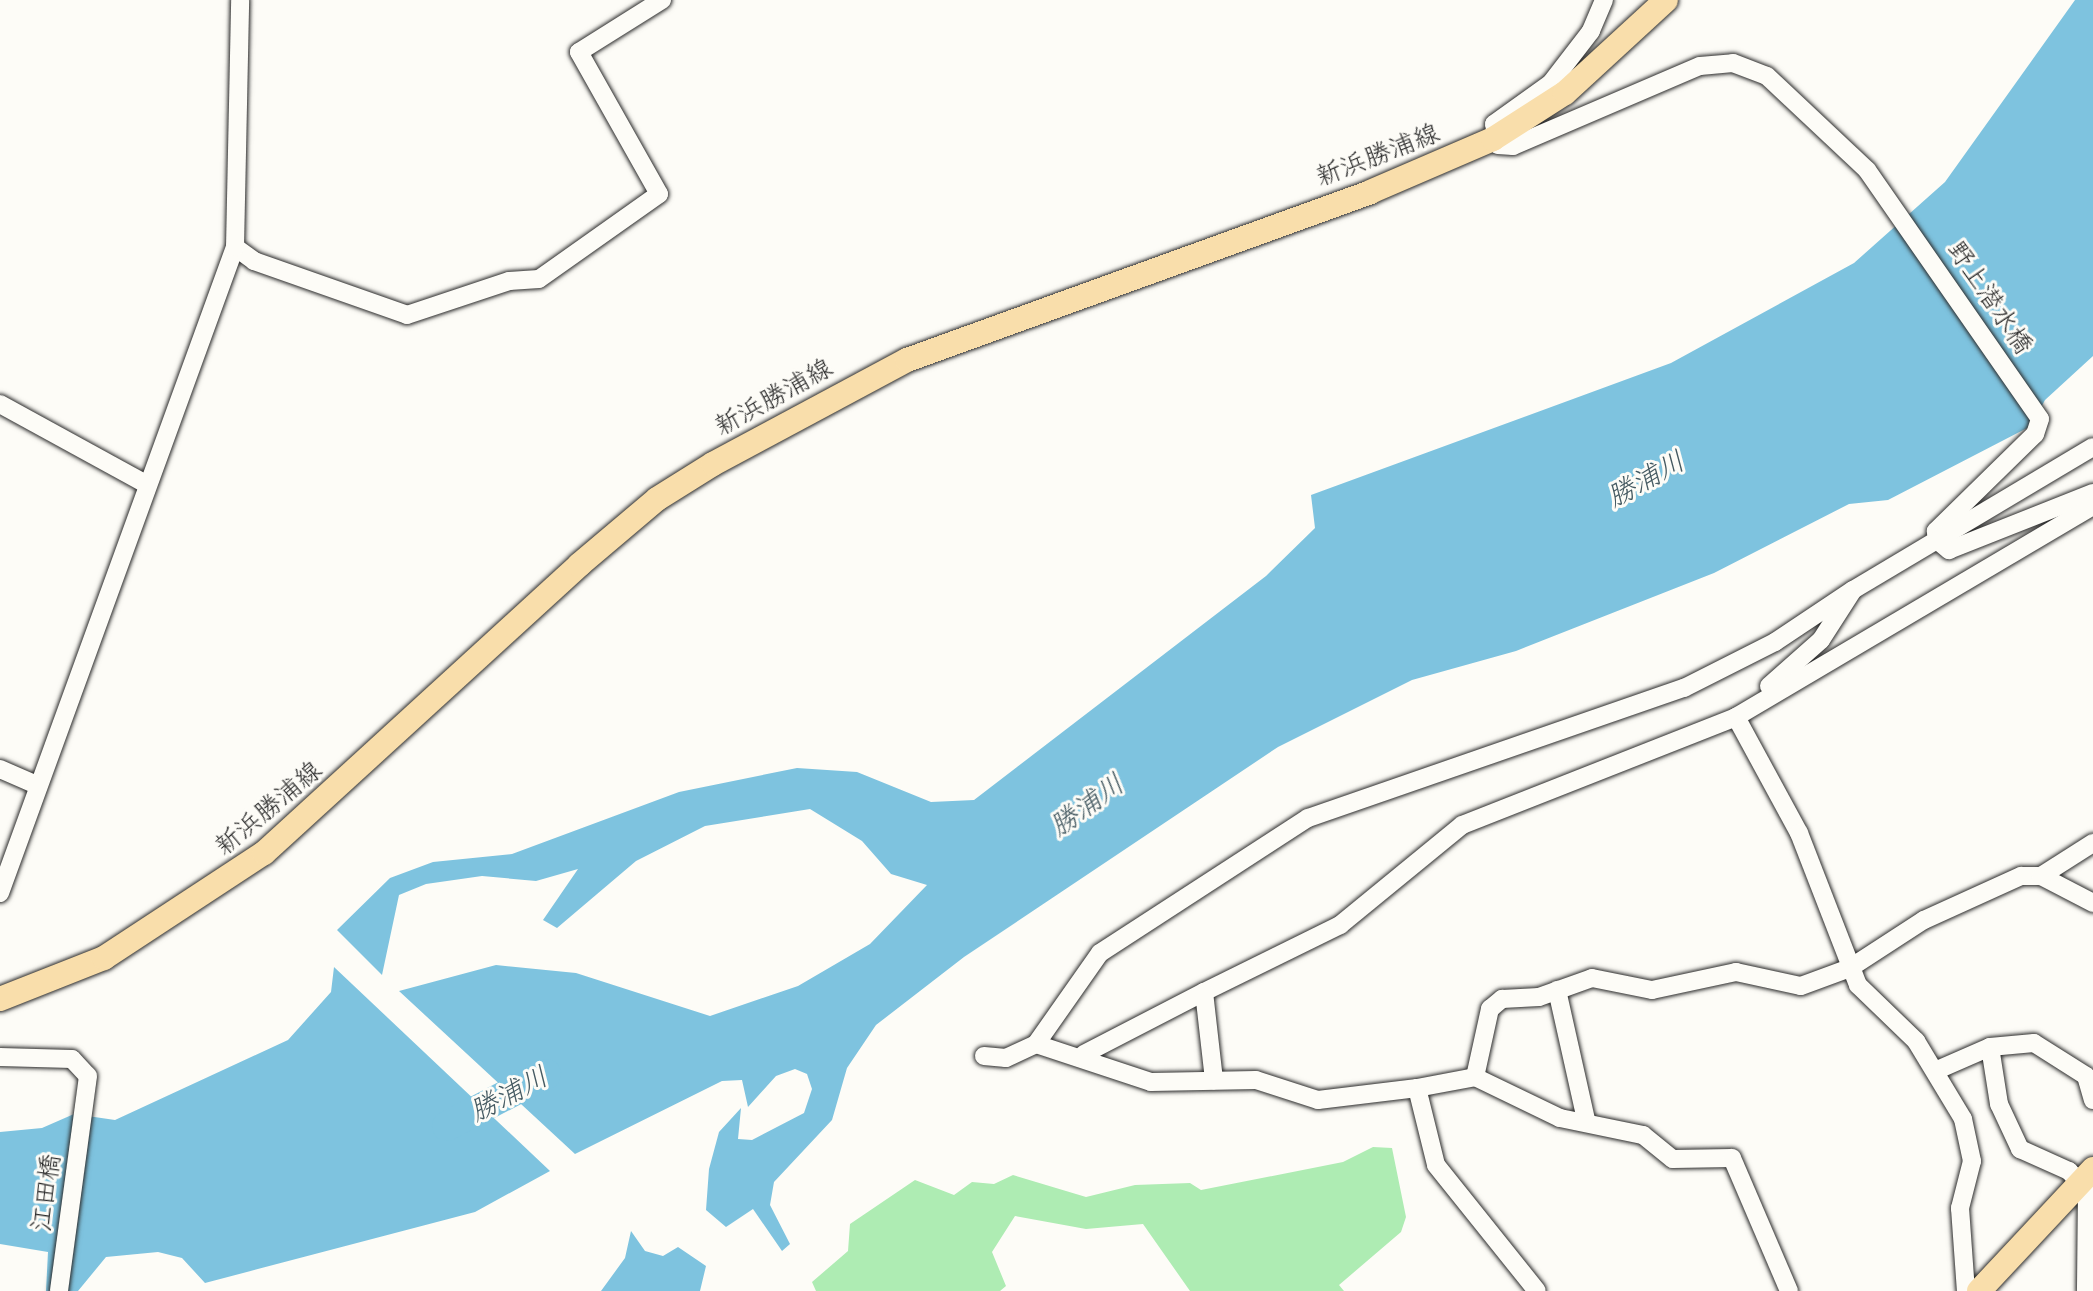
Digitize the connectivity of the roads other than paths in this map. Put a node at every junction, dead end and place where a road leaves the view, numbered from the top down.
1 (240, 0) edge
2 (662, 0) edge
3 (1604, 0) edge
4 (1666, 0) edge
5 (1493, 139) junction
6 (235, 247) junction
7 (0, 404) edge
8 (2093, 447) edge
9 (146, 484) junction
10 (2093, 493) edge
11 (2093, 506) edge
12 (1937, 540) junction
13 (1853, 590) junction
14 (1741, 714) junction
15 (0, 769) edge
16 (37, 785) junction
17 (2093, 843) edge
18 (2041, 876) junction
19 (0, 893) edge
20 (2093, 903) edge
21 (1850, 968) junction
22 (1557, 990) junction
23 (1204, 992) junction
24 (0, 999) edge
25 (1036, 1044) junction
26 (1990, 1047) junction
27 (1084, 1054) junction
28 (984, 1056) dead end
29 (0, 1057) edge
30 (1935, 1071) junction
31 (1475, 1077) junction
32 (1214, 1080) junction
33 (1417, 1088) junction
34 (2093, 1100) edge
35 (1586, 1120) junction
36 (2087, 1176) edge
37 (59, 1291) edge
38 (1537, 1291) edge
39 (1789, 1291) edge
40 (1966, 1291) edge
41 (1979, 1291) edge
42 (2086, 1291) edge

1 - 6 street
2 - 6 street
3 - 5 street
4 - 5 main road, 新浜勝浦線
5 - 12 street, 野上潜水橋
5 - 24 main road, 新浜勝浦線
6 - 9 street
7 - 9 street
8 - 12 street
9 - 16 street
10 - 12 street
11 - 14 street
12 - 13 street
13 - 14 street
13 - 25 street
14 - 21 street
14 - 23 street
15 - 16 street
16 - 19 street
17 - 18 street
18 - 20 street
18 - 21 street
21 - 22 street
21 - 30 street
22 - 31 street
22 - 35 street
23 - 27 street
23 - 32 street
25 - 27 street
25 - 28 street
26 - 30 street
26 - 34 street
26 - 36 street
27 - 32 street
29 - 37 street, 江田橋
30 - 40 street
31 - 33 street
31 - 35 street
32 - 33 street
33 - 38 street
35 - 39 street
36 - 41 main road
36 - 42 street

